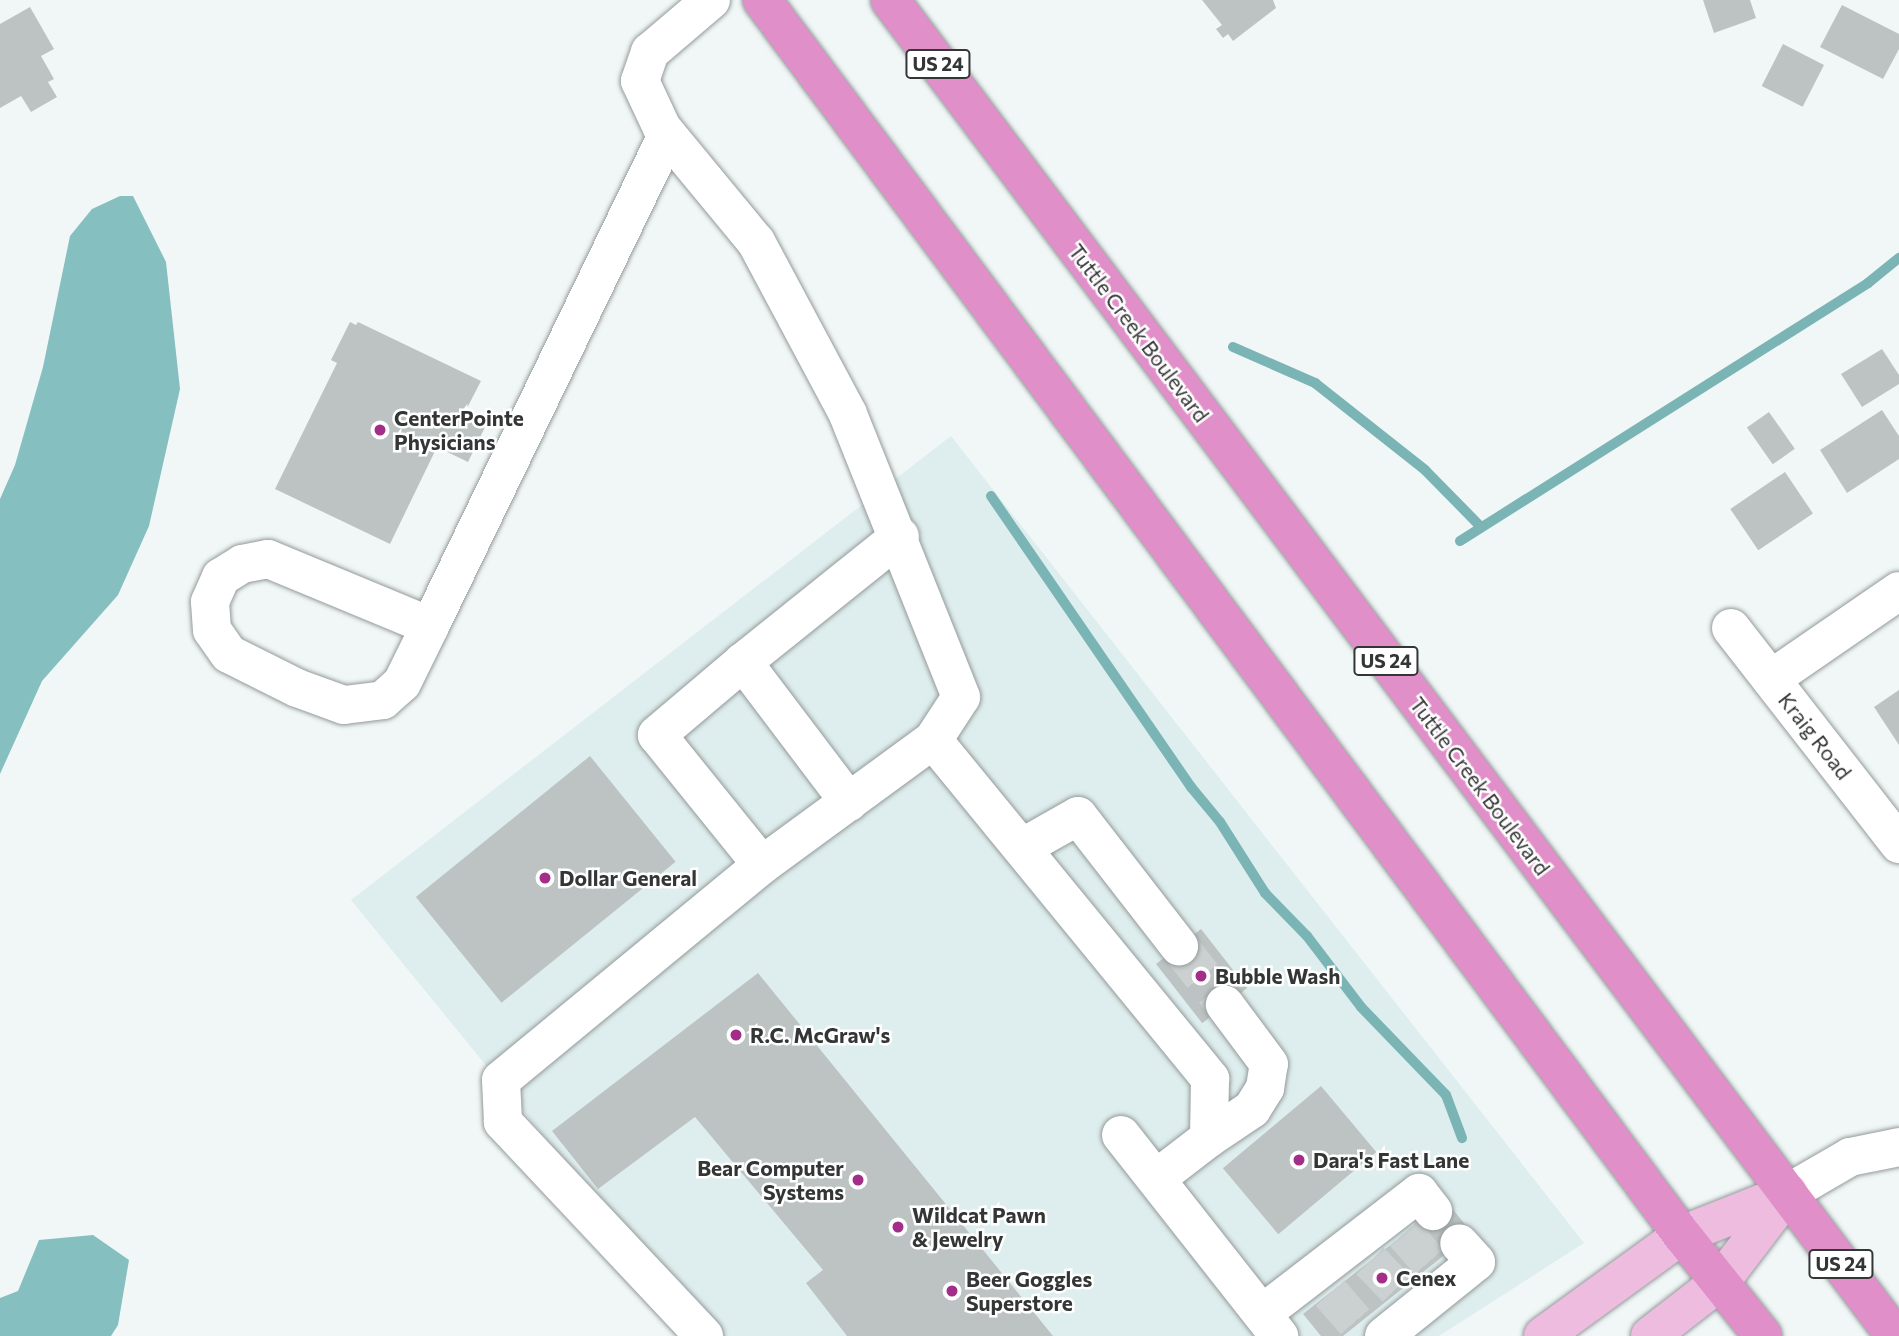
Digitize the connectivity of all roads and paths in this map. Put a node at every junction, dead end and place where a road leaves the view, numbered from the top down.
1 (711, 0) edge
2 (762, 0) edge
3 (890, 0) edge
4 (667, 135) junction
5 (900, 536) junction
6 (1899, 591) edge
7 (430, 626) junction
8 (1731, 628) dead end
9 (743, 662) junction
10 (1771, 679) junction
11 (933, 740) junction
12 (849, 802) junction
13 (1899, 844) edge
14 (1023, 847) junction
15 (762, 865) junction
16 (1179, 946) tunnel mouth
17 (1225, 1005) tunnel mouth
18 (1121, 1135) dead end
19 (1209, 1138) junction
20 (1899, 1147) edge
21 (1157, 1178) junction
22 (1788, 1193) junction
23 (1409, 1219) dead end
24 (1682, 1235) junction
25 (1446, 1264) dead end
26 (1721, 1281) junction
27 (1271, 1324) edge
28 (1370, 1332) edge
29 (704, 1336) edge
30 (1543, 1336) edge
31 (1650, 1336) edge
32 (1763, 1336) edge
33 (1895, 1336) edge

1 - 4 street
2 - 24 highway
3 - 22 highway, Tuttle Creek Boulevard / US 24
4 - 5 street
4 - 7 street
5 - 9 street
5 - 11 street
6 - 10 street
7 - 7 street
8 - 10 street, Kraig Road
9 - 12 street
9 - 15 street
10 - 13 street, Kraig Road
11 - 12 street
11 - 14 street
12 - 15 street
14 - 16 street
14 - 19 street
15 - 29 street
17 - 19 street
18 - 21 street
19 - 21 street
20 - 22 street
21 - 27 street
22 - 24 main road
22 - 26 main road
22 - 33 highway, Tuttle Creek Boulevard / US 24
23 - 27 street
24 - 26 highway
24 - 30 main road
25 - 28 street
26 - 31 main road
26 - 32 highway

